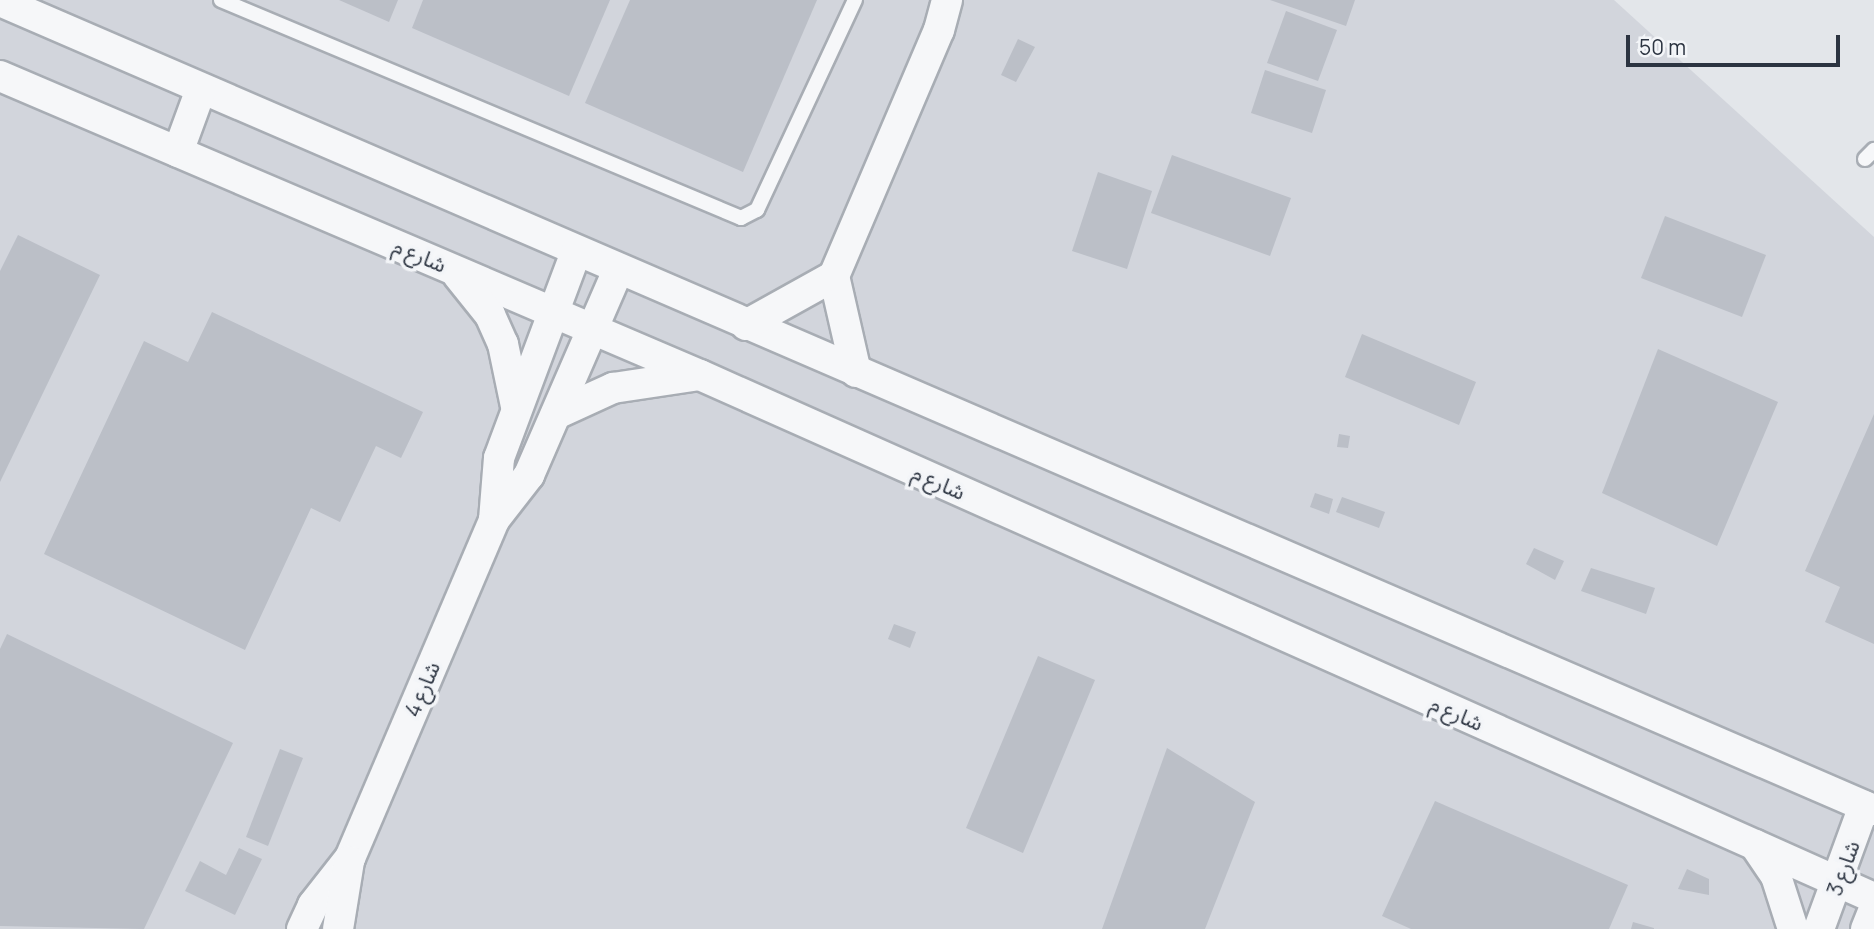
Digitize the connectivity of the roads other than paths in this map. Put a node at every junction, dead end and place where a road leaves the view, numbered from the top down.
1 (221, 0) edge
2 (855, 0) edge
3 (947, 0) edge
4 (0, 1) edge
5 (0, 76) edge
6 (201, 89) junction
7 (178, 152) junction
8 (576, 252) junction
9 (450, 267) junction
10 (618, 270) junction
11 (834, 276) junction
12 (551, 314) junction
13 (746, 325) junction
14 (593, 331) junction
15 (856, 372) junction
16 (700, 376) junction
17 (516, 406) junction
18 (556, 414) junction
19 (494, 520) junction
20 (1869, 808) edge
21 (1755, 845) junction
22 (350, 858) junction
23 (1839, 882) junction
24 (1874, 898) edge
25 (1874, 909) edge
26 (302, 929) edge
27 (338, 929) edge
28 (1793, 929) edge
29 (1819, 929) edge
30 (1867, 929) edge

1 - 2 lane
3 - 11 street
4 - 6 street
5 - 7 street, شارع م
6 - 7 street
6 - 8 street
7 - 9 street, شارع م
8 - 10 street
8 - 12 street, شارع 4
9 - 12 street, شارع م
9 - 17 street
10 - 13 street
10 - 14 street, شارع 4
11 - 13 street
11 - 15 street
12 - 14 street, شارع م
12 - 17 street, شارع 4
13 - 15 street
14 - 16 street, شارع م
14 - 18 street, شارع 4
15 - 20 street
16 - 18 street
16 - 21 street, شارع م
17 - 19 street, شارع 4
18 - 19 street, شارع 4
19 - 22 street, شارع 4
20 - 23 street, شارع 3
21 - 23 street, شارع م
21 - 28 street
22 - 26 street, شارع 4
22 - 27 street, شارع 4
23 - 24 street, شارع م
23 - 29 street, شارع 3
25 - 30 street, شارع 3

